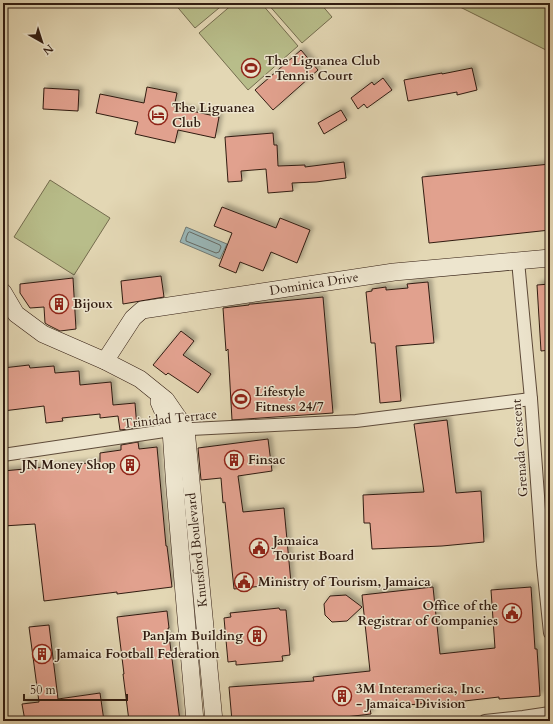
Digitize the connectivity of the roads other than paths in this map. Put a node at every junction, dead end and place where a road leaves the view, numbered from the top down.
1 (550, 258) edge
2 (518, 261) junction
3 (3, 292) edge
4 (105, 360) junction
5 (531, 399) junction
6 (179, 429) junction
7 (3, 455) edge
8 (550, 633) edge
9 (550, 713) edge
10 (195, 721) edge
11 (214, 721) edge
12 (485, 721) edge

1 - 2 main road, Dominica Drive
2 - 4 main road, Dominica Drive
2 - 5 street, Grenada Crescent
3 - 4 main road, Knutsford Boulevard
4 - 6 main road, Knutsford Boulevard
5 - 6 street, Trinidad Terrace
5 - 8 street, Grenada Crescent
6 - 7 street, Trinidad Terrace
6 - 10 main road, Knutsford Boulevard
6 - 11 main road, Knutsford Boulevard
9 - 12 street

